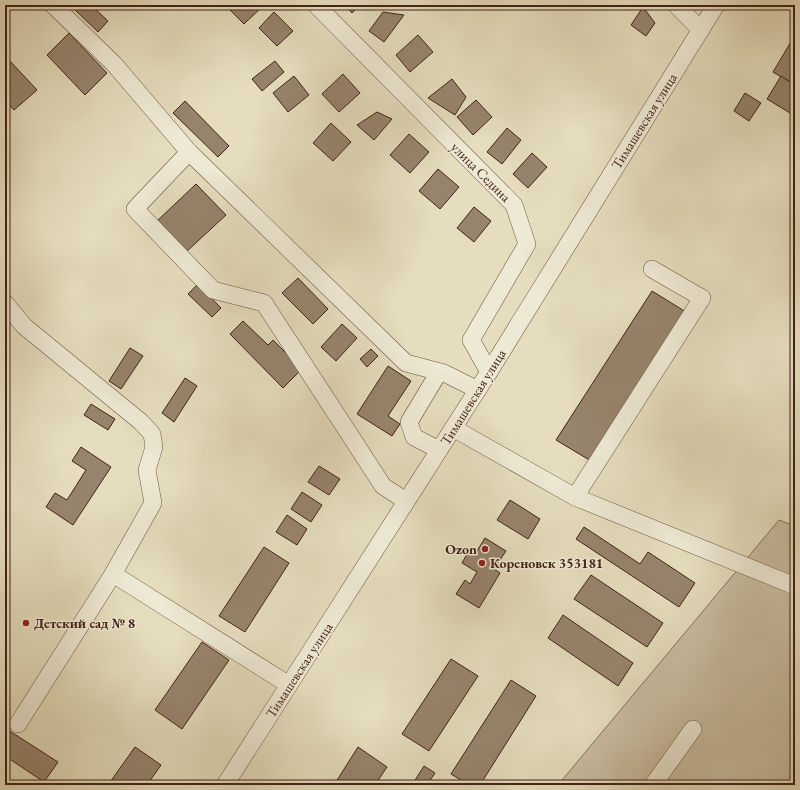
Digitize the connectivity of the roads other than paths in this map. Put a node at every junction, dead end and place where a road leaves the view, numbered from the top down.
1 (53, 5) edge
2 (316, 5) edge
3 (676, 5) edge
4 (716, 5) edge
5 (701, 30) junction
6 (189, 152) junction
7 (652, 269) dead end
8 (5, 303) edge
9 (439, 372) junction
10 (489, 372) junction
11 (478, 390) junction
12 (453, 428) junction
13 (439, 450) junction
14 (575, 497) junction
15 (406, 501) junction
16 (113, 574) junction
17 (795, 586) edge
18 (289, 685) junction
19 (18, 724) dead end
20 (693, 729) dead end
21 (225, 785) edge
22 (653, 785) edge

1 - 6 street
2 - 10 street, улица Седина
3 - 5 street
4 - 5 street, Тимашевская улица
5 - 10 street, Тимашевская улица
6 - 9 street
6 - 15 street
7 - 14 street
8 - 16 street
9 - 11 street
9 - 13 street
10 - 11 street, Тимашевская улица
11 - 12 street, Тимашевская улица
12 - 13 street, Тимашевская улица
12 - 14 street
13 - 15 street, Тимашевская улица
14 - 17 street
15 - 18 street, Тимашевская улица
16 - 18 street
16 - 19 street
18 - 21 street, Тимашевская улица
20 - 22 street

